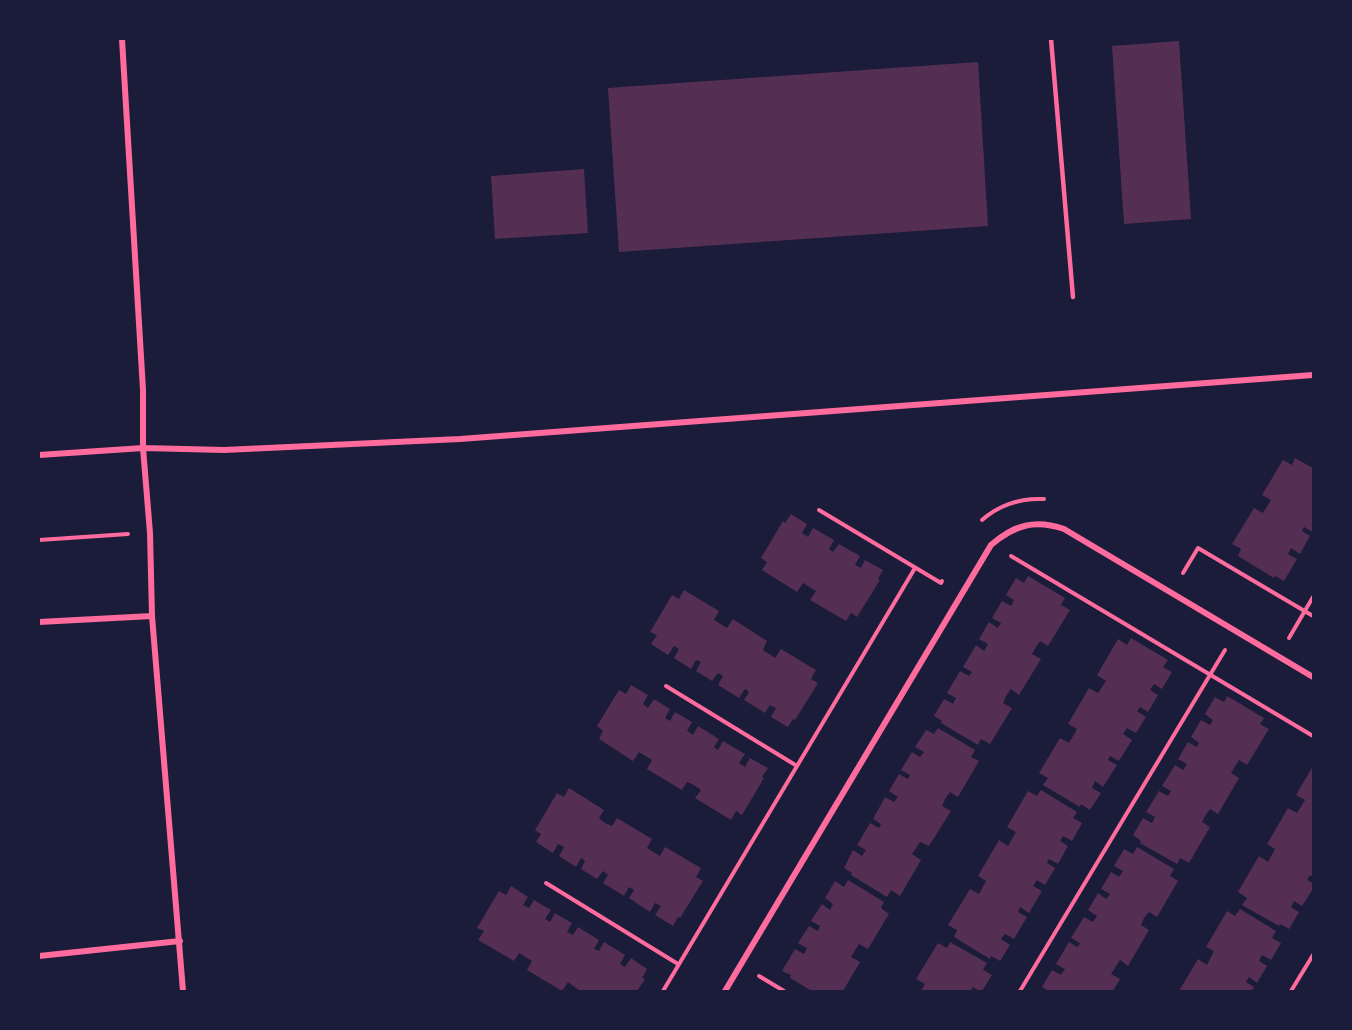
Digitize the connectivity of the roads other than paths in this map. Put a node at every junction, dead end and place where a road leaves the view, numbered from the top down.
1 (122, 39) edge
2 (1051, 39) edge
3 (1073, 297) dead end
4 (1313, 375) edge
5 (143, 448) junction
6 (39, 455) edge
7 (152, 616) junction
8 (39, 622) edge
9 (1313, 677) edge
10 (180, 941) junction
11 (39, 956) edge
12 (183, 991) edge
13 (725, 991) edge

1 - 5 street
2 - 3 lane
4 - 5 street
5 - 6 street
5 - 7 street
7 - 8 street
7 - 10 street
9 - 13 street
10 - 11 street
10 - 12 street

